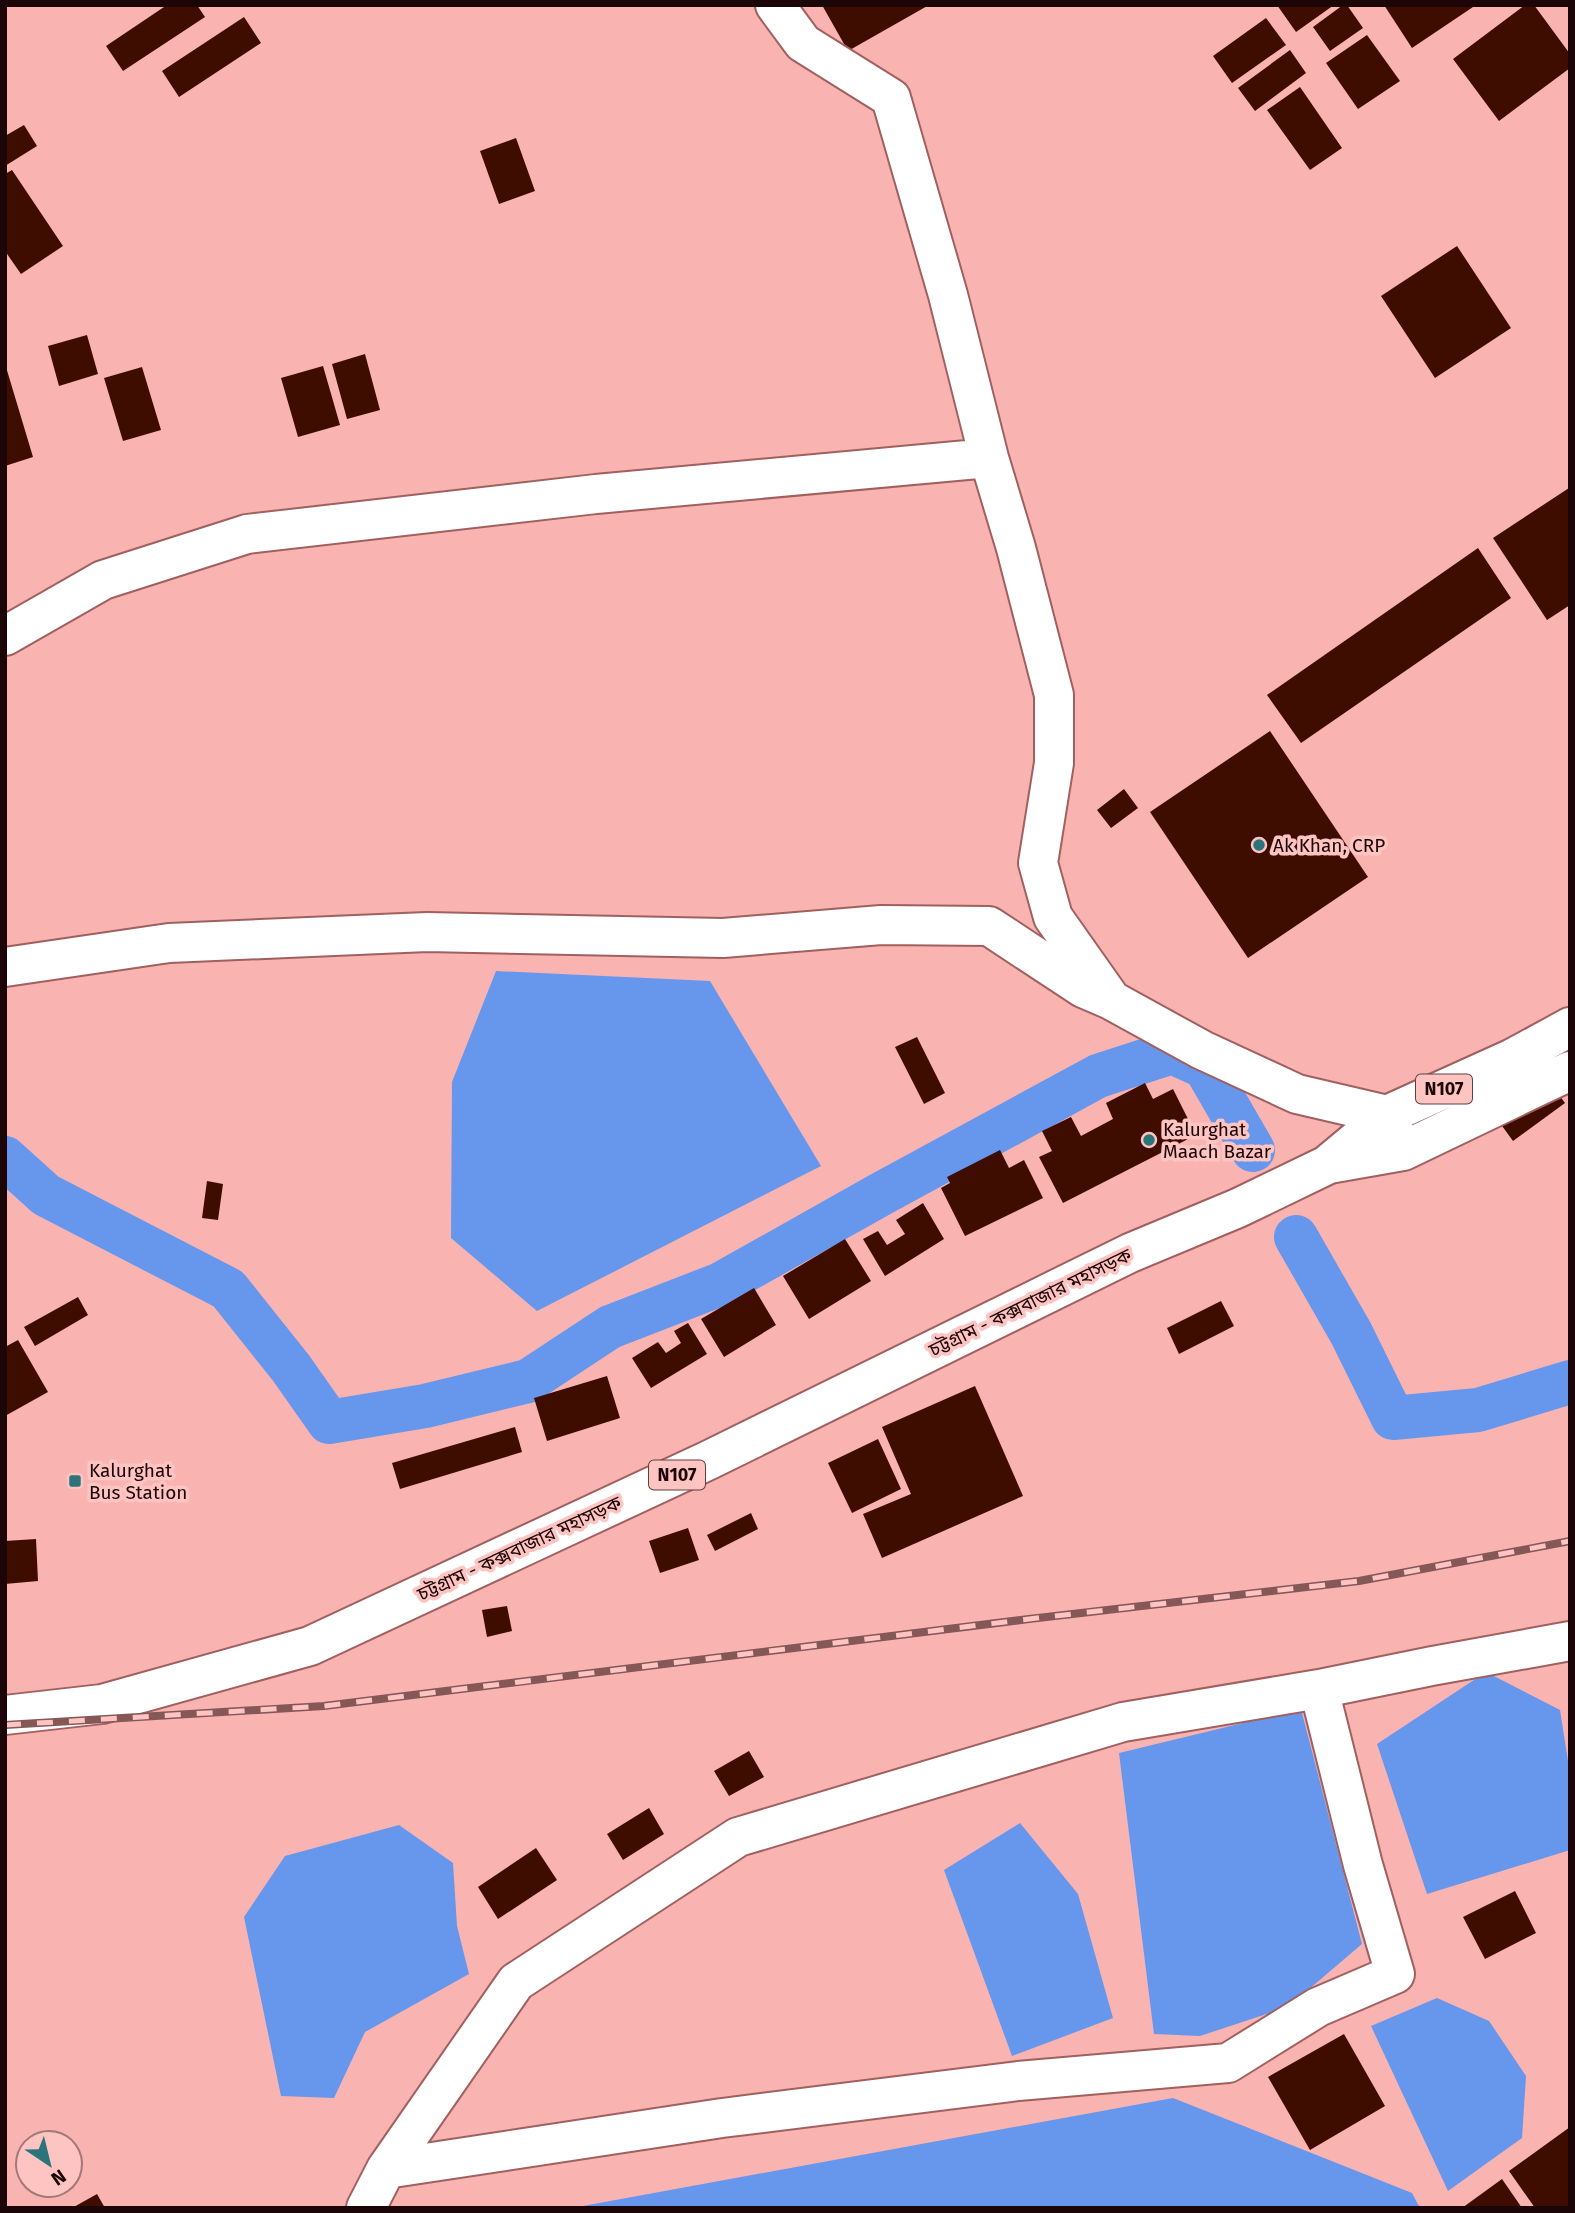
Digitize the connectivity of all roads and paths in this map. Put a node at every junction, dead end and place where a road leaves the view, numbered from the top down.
1 (775, 5) edge
2 (989, 458) junction
3 (5, 636) edge
4 (5, 967) edge
5 (1111, 1000) junction
6 (1570, 1027) edge
7 (1570, 1071) edge
8 (1387, 1115) junction
9 (1403, 1151) junction
10 (1327, 1165) junction
11 (1570, 1641) edge
12 (1320, 1689) junction
13 (5, 1715) edge
14 (386, 2169) junction
15 (366, 2208) edge

1 - 2 main road
2 - 3 main road
2 - 5 main road
4 - 5 main road
5 - 8 main road
6 - 8 main road, N107
7 - 9 main road, N107
8 - 9 main road
8 - 10 main road, N107
9 - 10 main road, N107
10 - 13 main road, চট্টগ্রাম - কক্সবাজার মহাসড়ক / N107
11 - 12 main road
12 - 14 main road
12 - 14 main road
14 - 15 main road

